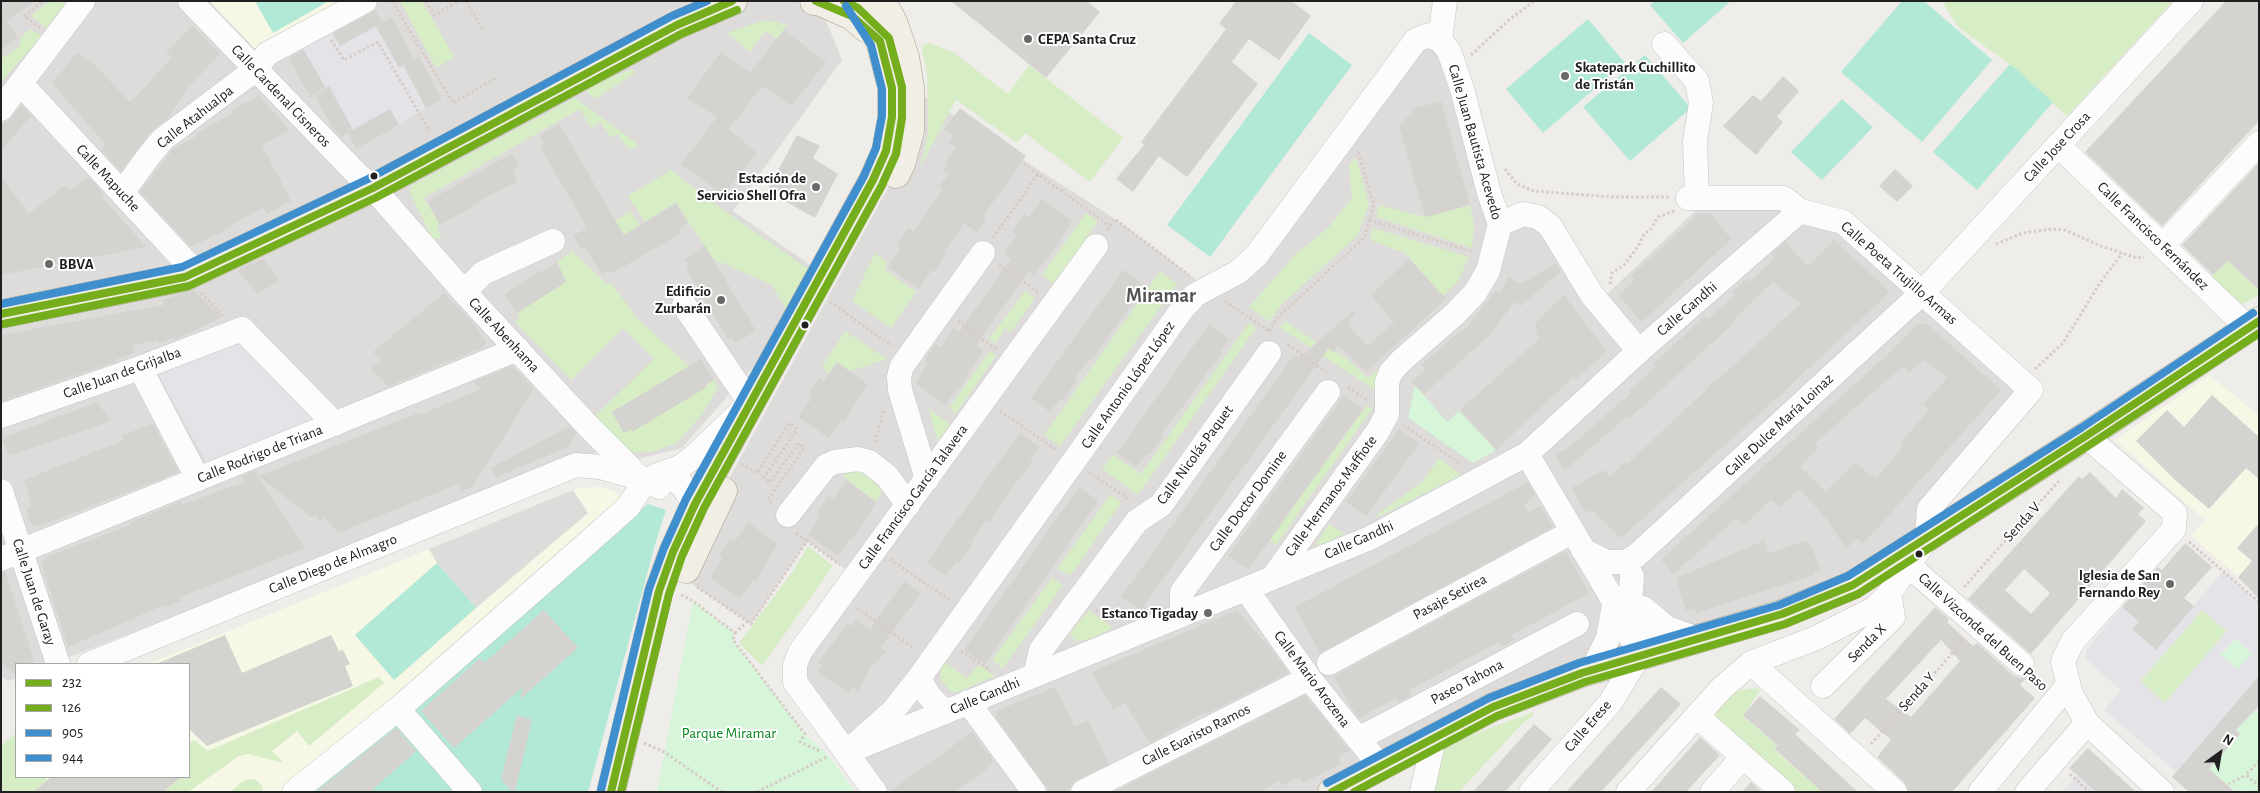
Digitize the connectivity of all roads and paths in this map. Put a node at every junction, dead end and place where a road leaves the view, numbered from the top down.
1 (43, 1) edge
2 (83, 1) edge
3 (190, 1) edge
4 (365, 1) edge
5 (392, 1) edge
6 (426, 1) edge
7 (459, 1) edge
8 (466, 1) edge
9 (682, 1) edge
10 (733, 1) edge
11 (814, 1) edge
12 (854, 1) edge
13 (882, 1) edge
14 (1445, 1) edge
15 (1534, 1) edge
16 (2191, 1) edge
17 (322, 25) junction
18 (483, 30) dead end
19 (55, 39) junction
20 (1440, 40) junction
21 (880, 41) junction
22 (1664, 44) dead end
23 (1466, 60) junction
24 (256, 70) junction
25 (498, 78) dead end
26 (22, 84) junction
27 (1, 109) edge
28 (1348, 132) junction
29 (432, 136) junction
30 (2259, 143) edge
31 (2058, 145) junction
32 (1500, 161) dead end
33 (1024, 164) dead end
34 (1038, 174) junction
35 (366, 182) junction
36 (122, 193) junction
37 (1689, 197) junction
38 (1800, 211) junction
39 (1369, 220) junction
40 (1500, 224) junction
41 (1110, 226) dead end
42 (1971, 240) junction
43 (553, 241) dead end
44 (2163, 244) junction
45 (1096, 246) dead end
46 (982, 253) junction
47 (2122, 253) junction
48 (1492, 258) junction
49 (189, 270) junction
50 (464, 292) junction
51 (1922, 293) junction
52 (1, 298) edge
53 (828, 300) junction
54 (1054, 304) junction
55 (684, 305) dead end
56 (1600, 305) junction
57 (942, 309) junction
58 (1, 314) edge
59 (2253, 324) edge
60 (240, 330) junction
61 (1269, 342) joint
62 (518, 349) junction
63 (1639, 351) junction
64 (907, 357) junction
65 (1012, 361) junction
66 (140, 368) junction
67 (2026, 385) junction
68 (900, 390) junction
69 (1328, 392) dead end
70 (750, 403) junction
71 (1387, 414) joint
72 (1, 416) edge
73 (335, 424) junction
74 (589, 427) junction
75 (2086, 436) junction
76 (1527, 454) junction
77 (738, 462) junction
78 (869, 462) junction
79 (576, 465) junction
80 (1964, 468) junction
81 (648, 477) junction
82 (2062, 477) dead end
83 (198, 479) junction
84 (928, 479) junction
85 (1, 492) edge
86 (1981, 502) junction
87 (908, 505) junction
88 (788, 515) joint
89 (695, 518) junction
90 (2174, 529) junction
91 (1926, 538) junction
92 (1577, 541) junction
93 (876, 549) junction
94 (11, 555) edge
95 (1908, 565) junction
96 (1634, 566) junction
97 (855, 576) junction
98 (1273, 576) junction
99 (679, 584) junction
100 (1246, 589) junction
101 (1889, 594) junction
102 (841, 596) junction
103 (1080, 598) junction
104 (1951, 602) junction
105 (2259, 602) edge
106 (1614, 605) junction
107 (967, 612) junction
108 (1182, 615) junction
109 (747, 622) junction
110 (1577, 624) dead end
111 (1977, 625) junction
112 (735, 633) junction
113 (1131, 636) junction
114 (1698, 639) junction
115 (946, 640) junction
116 (1640, 656) junction
117 (58, 663) edge
118 (91, 663) edge
119 (1329, 663) dead end
120 (1751, 663) junction
121 (2022, 664) dead end
122 (926, 670) junction
123 (1592, 670) junction
124 (1035, 675) junction
125 (1309, 678) junction
126 (1011, 684) junction
127 (1823, 686) dead end
128 (2068, 686) junction
129 (968, 702) junction
130 (398, 708) junction
131 (945, 712) junction
132 (1697, 716) junction
133 (899, 720) junction
134 (2087, 723) junction
135 (1434, 738) junction
136 (1358, 739) junction
137 (641, 742) junction
138 (847, 752) junction
139 (1742, 758) junction
140 (1858, 759) junction
141 (2054, 760) junction
142 (2259, 760) edge
143 (1381, 767) junction
144 (2246, 775) junction
145 (2259, 786) edge
146 (294, 792) edge
147 (470, 792) edge
148 (611, 792) edge
149 (629, 792) edge
150 (722, 792) edge
151 (757, 792) edge
152 (876, 792) edge
153 (1034, 792) edge
154 (1083, 792) edge
155 (1332, 792) edge
156 (1359, 792) edge
157 (1422, 792) edge
158 (1531, 792) edge
159 (1628, 792) edge
160 (1712, 792) edge
161 (1783, 792) edge
162 (1895, 792) edge
163 (1980, 792) edge
164 (2028, 792) edge
165 (2089, 792) edge
166 (2162, 792) edge
167 (2222, 792) edge

1 - 19 path
2 - 19 street
3 - 24 street, Calle Cardenal Cisneros
4 - 17 street, Calle Atahualpa
5 - 25 path
6 - 7 path
8 - 18 path
9 - 29 main road
10 - 35 main road
11 - 21 main road
12 - 21 main road
13 - 53 main road
14 - 20 street
15 - 23 path
16 - 31 street, Calle Jose Crosa
17 - 24 street, Calle Atahualpa
17 - 29 path
19 - 26 street
20 - 23 street, Calle Juan Bautista Acevedo
20 - 28 street, Calle Antonio López López
21 - 70 main road
22 - 37 street
23 - 40 street, Calle Juan Bautista Acevedo
24 - 35 street, Calle Cardenal Cisneros
24 - 36 street, Calle Atahualpa
26 - 27 street
26 - 36 street, Calle Mapuche
28 - 39 path
28 - 107 street, Calle Antonio López López
29 - 35 main road
30 - 44 street
31 - 42 street, Calle Jose Crosa
31 - 44 street, Calle Francisco Fernández
32 - 37 path
33 - 34 path
34 - 41 path
34 - 46 path
35 - 49 main road
35 - 50 street, Calle Abenhama
36 - 49 street, Calle Mapuche
37 - 38 street, Calle Poeta Trujillo Armas
37 - 56 path
38 - 51 street, Calle Poeta Trujillo Armas
38 - 63 street, Calle Gandhi
39 - 48 path
39 - 61 path
40 - 48 street, Calle Juan Bautista Acevedo
40 - 56 street
42 - 47 path
42 - 51 street, Calle Jose Crosa
43 - 50 street
44 - 47 path
44 - 59 street, Calle Francisco Fernández
45 - 54 street, Calle Francisco García Talavera
46 - 54 path
46 - 57 street
47 - 67 path
48 - 71 street, Calle Juan Bautista Acevedo
49 - 52 main road
49 - 58 main road
49 - 60 path
50 - 62 street, Calle Abenhama
51 - 67 street, Calle Poeta Trujillo Armas
51 - 96 street, Calle Dulce María Loinaz
53 - 64 path
53 - 77 main road
54 - 65 street, Calle Francisco García Talavera
55 - 70 street
56 - 63 street
57 - 64 street
57 - 65 path
59 - 75 main road
60 - 66 street, Calle Juan de Grijalba
60 - 73 street
61 - 103 street, Calle Nicolás Paquet
62 - 73 street, Calle Rodrigo de Triana
62 - 74 street, Calle Abenhama
63 - 76 street, Calle Gandhi
64 - 68 street
65 - 84 street, Calle Francisco García Talavera
66 - 72 street, Calle Juan de Grijalba
66 - 83 street
67 - 80 street
68 - 78 path
68 - 84 street
69 - 108 street, Calle Doctor Domine
70 - 81 street
70 - 89 main road
71 - 98 street, Calle Hermanos Maffiote
73 - 83 street, Calle Rodrigo de Triana
74 - 79 street
74 - 81 street, Calle Abenhama
75 - 86 main road
75 - 90 street
76 - 92 street
76 - 98 street, Calle Gandhi
77 - 88 path
77 - 89 main road
78 - 87 street
78 - 88 street
79 - 81 street, Calle Diego de Almagro
79 - 118 street, Calle Diego de Almagro
80 - 86 street
80 - 91 street
81 - 89 street, Calle Diego de Almagro
81 - 130 street
82 - 104 path, Senda V
83 - 94 street, Calle Rodrigo de Triana
84 - 87 street, Calle Francisco García Talavera
85 - 94 street, Calle Juan de Garay
86 - 91 main road
87 - 93 street, Calle Francisco García Talavera
89 - 99 main road
89 - 148 main road
90 - 105 path
90 - 128 street
91 - 95 street
91 - 114 main road
92 - 96 street
92 - 106 street
92 - 119 street, Pasaje Setirea
93 - 97 street, Calle Francisco García Talavera
93 - 107 path
94 - 117 street, Calle Juan de Garay
95 - 101 street
95 - 104 street, Calle Vizconde del Buen Paso
96 - 114 street
96 - 116 street, Calle Erese
97 - 102 street, Calle Francisco García Talavera
97 - 109 path
98 - 100 street, Calle Gandhi
99 - 109 path
99 - 112 path
99 - 137 main road
100 - 108 street, Calle Gandhi
100 - 125 street, Calle Mario Arozena
101 - 120 street
101 - 127 street, Senda X
102 - 122 path
102 - 138 street, Calle Francisco García Talavera
103 - 113 path
103 - 124 street, Calle Nicolás Paquet
104 - 111 street, Calle Vizconde del Buen Paso
106 - 116 street
106 - 123 street
107 - 115 street, Calle Antonio López López
108 - 113 street, Calle Gandhi
109 - 112 path
110 - 136 street, Paseo Tahona
111 - 121 street, Calle Vizconde del Buen Paso
111 - 140 path, Senda Y
112 - 151 path
113 - 124 street, Calle Gandhi
114 - 116 main road
115 - 122 street, Calle Antonio López López
115 - 126 path
116 - 123 main road
116 - 158 street, Calle Erese
120 - 132 street
120 - 140 street
122 - 131 street
122 - 133 street, Calle Antonio López López
123 - 135 main road
124 - 126 street, Calle Gandhi
125 - 136 street, Calle Mario Arozena
125 - 154 street, Calle Evaristo Ramos
126 - 129 street, Calle Gandhi
128 - 134 street
128 - 163 street
129 - 131 street, Calle Gandhi
129 - 153 street
130 - 146 street
130 - 147 street
131 - 133 street, Calle Gandhi
132 - 139 street
132 - 159 street
133 - 138 street, Calle Gandhi
134 - 141 street
134 - 166 street
135 - 143 main road
135 - 157 street
136 - 143 street, Calle Mario Arozena
137 - 149 main road
137 - 150 path
138 - 152 street, Calle Francisco García Talavera
139 - 160 street
139 - 161 street
140 - 162 street
141 - 164 street
141 - 165 path
142 - 144 path
143 - 155 main road
143 - 156 main road
144 - 145 path
144 - 167 path

